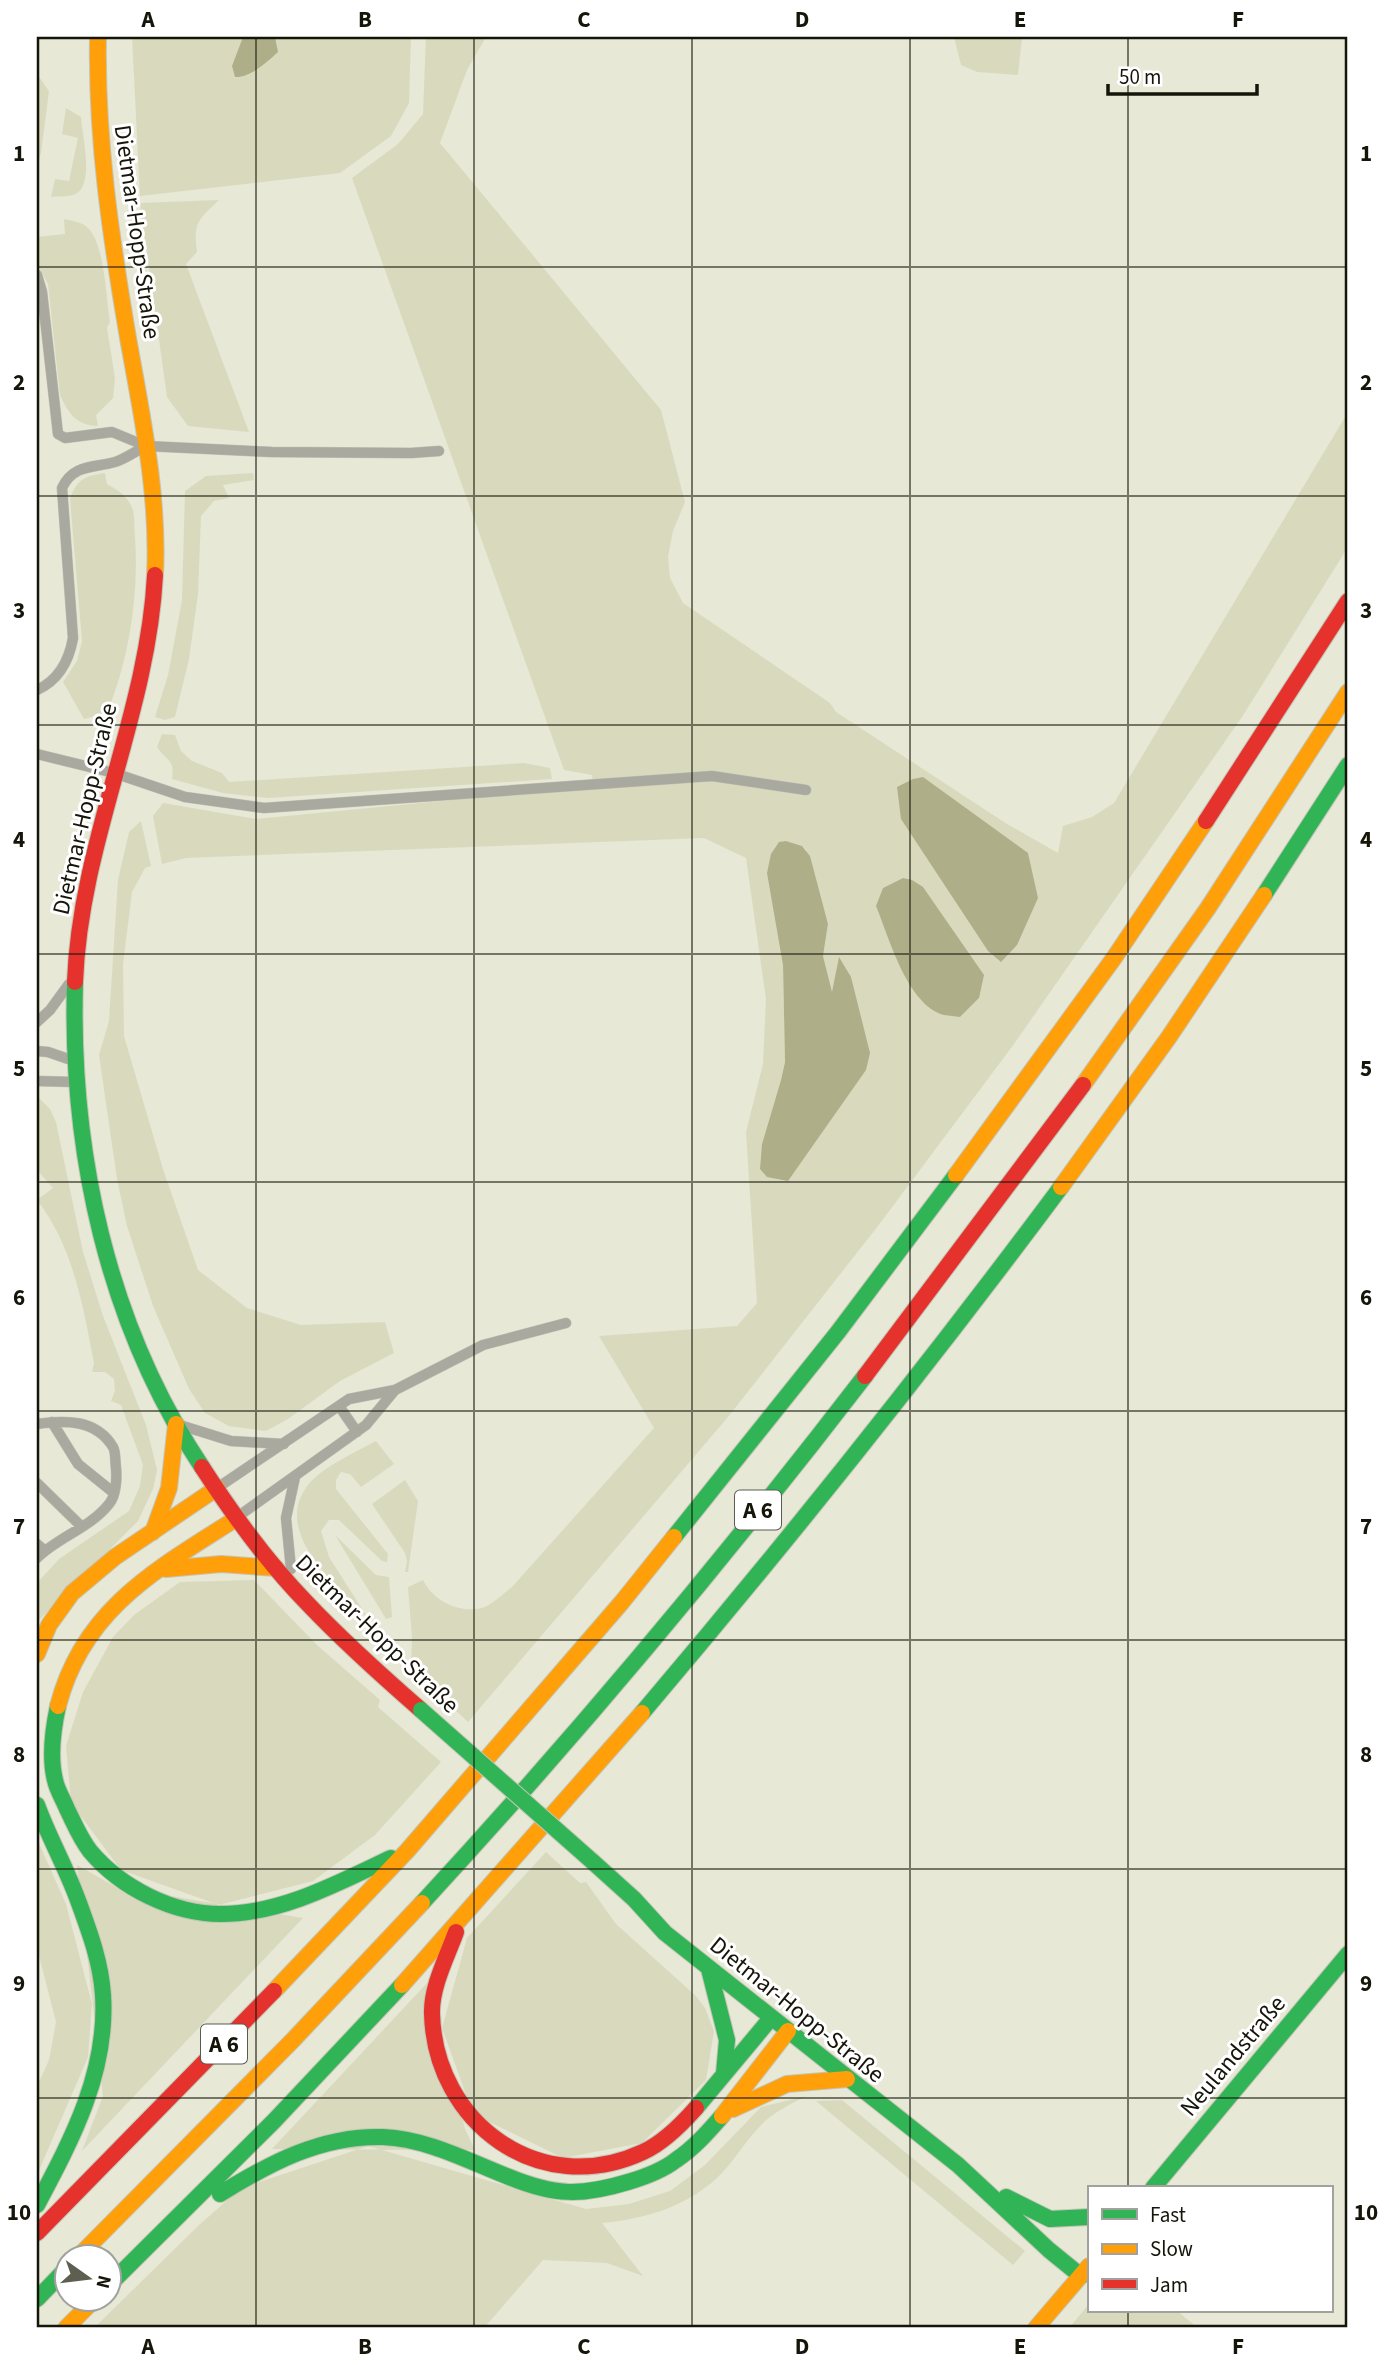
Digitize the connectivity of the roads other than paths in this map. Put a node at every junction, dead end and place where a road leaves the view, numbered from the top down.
1 (97, 37) edge
2 (37, 275) edge
3 (146, 446) junction
4 (439, 451) dead end
5 (1348, 601) edge
6 (37, 690) edge
7 (1348, 692) edge
8 (37, 754) edge
9 (1348, 765) edge
10 (114, 773) junction
11 (806, 790) dead end
12 (1308, 857) dead end
13 (1228, 948) junction
14 (75, 975) junction
15 (37, 1022) edge
16 (37, 1051) edge
17 (75, 1062) junction
18 (37, 1081) edge
19 (76, 1082) junction
20 (566, 1323) dead end
21 (395, 1390) junction
22 (339, 1406) junction
23 (52, 1422) junction
24 (37, 1424) edge
25 (176, 1424) junction
26 (357, 1432) junction
27 (285, 1444) junction
28 (295, 1477) junction
29 (37, 1483) edge
30 (217, 1488) junction
31 (114, 1493) junction
32 (237, 1518) junction
33 (82, 1527) junction
34 (153, 1532) junction
35 (39, 1551) edge
36 (276, 1568) junction
37 (159, 1570) junction
38 (293, 1587) junction
39 (37, 1654) edge
40 (37, 1805) edge
41 (407, 1851) junction
42 (459, 1922) junction
43 (1348, 1954) edge
44 (709, 1969) junction
45 (771, 2018) junction
46 (788, 2031) junction
47 (724, 2073) junction
48 (846, 2079) junction
49 (723, 2113) junction
50 (958, 2165) junction
51 (1153, 2186) edge
52 (37, 2205) edge
53 (1088, 2217) edge
54 (172, 2223) junction
55 (37, 2233) edge
56 (93, 2242) edge
57 (1085, 2271) edge
58 (122, 2272) edge
59 (52, 2283) edge
60 (37, 2299) edge
61 (82, 2312) edge
62 (66, 2328) edge
63 (1036, 2328) edge

1 - 3 main road, Dietmar-Hopp-Straße
2 - 3 lane
3 - 4 lane
3 - 6 lane
3 - 10 main road, Dietmar-Hopp-Straße
5 - 41 main road, A 6
7 - 56 main road, A 6
8 - 10 lane
9 - 13 main road
10 - 11 lane
10 - 14 main road, Dietmar-Hopp-Straße
12 - 13 main road
13 - 42 main road
14 - 15 lane
14 - 17 main road, Dietmar-Hopp-Straße
16 - 17 lane
17 - 19 main road, Dietmar-Hopp-Straße
18 - 19 lane
19 - 25 main road, Dietmar-Hopp-Straße
20 - 21 lane
21 - 22 lane
21 - 26 lane
22 - 26 lane
22 - 27 lane
23 - 24 lane
23 - 31 lane
23 - 31 lane
25 - 27 lane
25 - 30 main road, Dietmar-Hopp-Straße
25 - 34 main road
26 - 28 lane
27 - 30 lane
28 - 32 lane
28 - 38 lane
29 - 33 lane
30 - 32 main road, Dietmar-Hopp-Straße
30 - 34 main road
31 - 33 lane
32 - 36 main road, Dietmar-Hopp-Straße
32 - 37 main road
33 - 35 lane
34 - 39 main road
36 - 37 main road
36 - 38 main road, Dietmar-Hopp-Straße
37 - 41 main road
38 - 44 main road, Dietmar-Hopp-Straße, bridge
40 - 52 main road
41 - 55 main road, A 6
42 - 47 main road
42 - 54 main road
43 - 51 main road, Neulandstraße
44 - 45 main road, Dietmar-Hopp-Straße
44 - 47 main road
45 - 46 main road, Dietmar-Hopp-Straße
45 - 47 main road
46 - 48 main road, Dietmar-Hopp-Straße
46 - 49 main road
48 - 49 main road
48 - 50 main road, Dietmar-Hopp-Straße
49 - 54 main road
50 - 53 main road
50 - 57 main road, Dietmar-Hopp-Straße
54 - 58 main road
57 - 63 main road
59 - 60 main road
61 - 62 main road

